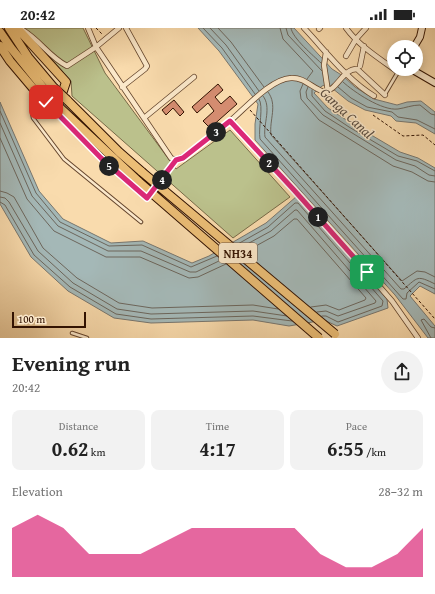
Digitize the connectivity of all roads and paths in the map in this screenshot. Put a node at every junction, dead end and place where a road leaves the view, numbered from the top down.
1 (9, 28) edge
2 (19, 28) edge
3 (88, 28) edge
4 (96, 28) edge
5 (119, 28) edge
6 (126, 28) edge
7 (304, 28) edge
8 (346, 28) edge
9 (366, 28) edge
10 (422, 28) edge
11 (0, 32) edge
12 (107, 38) junction
13 (356, 39) junction
14 (418, 40) edge
15 (0, 46) edge
16 (364, 46) junction
17 (96, 47) junction
18 (326, 52) junction
19 (346, 56) dead end
20 (387, 62) edge
21 (360, 66) dead end
22 (345, 75) junction
23 (396, 76) edge
24 (422, 76) edge
25 (194, 77) dead end
26 (435, 84) edge
27 (122, 87) junction
28 (328, 92) junction
29 (385, 95) joint
30 (48, 96) junction
31 (374, 96) dead end
32 (252, 112) dead end
33 (373, 115) dead end
34 (144, 118) junction
35 (230, 121) junction
36 (435, 145) edge
37 (176, 160) junction
38 (140, 222) dead end
39 (435, 319) edge
40 (72, 333) dead end
41 (337, 336) edge
42 (86, 338) edge
43 (319, 338) edge
44 (418, 338) edge

1 - 30 highway, NH34
2 - 17 street
2 - 30 highway
3 - 17 street
4 - 12 path
5 - 12 street
6 - 27 street
7 - 18 street
8 - 13 street
9 - 13 street
10 - 14 street
11 - 30 highway, NH34
12 - 17 street
13 - 16 street
13 - 19 street
15 - 30 highway
16 - 20 street
16 - 21 street
17 - 27 street
18 - 22 street
18 - 28 street
22 - 28 street
22 - 29 street
22 - 31 street
23 - 29 lane
24 - 26 street
25 - 34 street
27 - 34 street
28 - 35 street
30 - 37 lane
30 - 38 lane
30 - 41 highway, NH34, bridge
30 - 43 highway, NH34, bridge
32 - 39 path
33 - 36 path
34 - 37 street
35 - 37 street
35 - 44 street
40 - 42 lane

